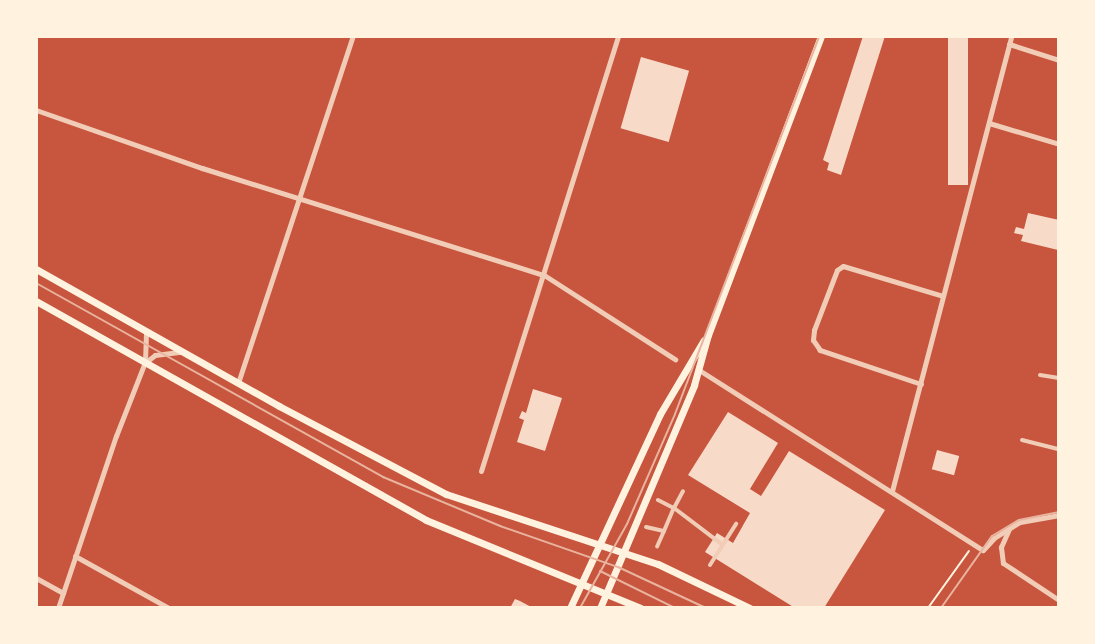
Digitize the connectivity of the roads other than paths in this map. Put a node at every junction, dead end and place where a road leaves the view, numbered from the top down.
1 (353, 36) edge
2 (618, 36) edge
3 (821, 36) edge
4 (1011, 36) edge
5 (1009, 44) junction
6 (1059, 60) edge
7 (36, 110) edge
8 (989, 123) junction
9 (1059, 144) edge
10 (299, 199) junction
11 (36, 269) edge
12 (544, 275) junction
13 (943, 296) junction
14 (36, 301) edge
15 (146, 331) junction
16 (708, 335) junction
17 (182, 352) junction
18 (675, 359) dead end
19 (145, 362) junction
20 (699, 370) junction
21 (1040, 375) dead end
22 (1059, 378) edge
23 (238, 383) junction
24 (921, 384) junction
25 (1022, 440) dead end
26 (1059, 449) edge
27 (481, 471) dead end
28 (683, 491) dead end
29 (892, 491) junction
30 (658, 500) dead end
31 (674, 508) junction
32 (1059, 515) edge
33 (736, 524) dead end
34 (646, 527) dead end
35 (1009, 528) junction
36 (664, 531) junction
37 (600, 545) junction
38 (723, 545) junction
39 (657, 547) dead end
40 (623, 553) junction
41 (75, 556) junction
42 (710, 565) dead end
43 (36, 578) edge
44 (582, 584) junction
45 (63, 593) junction
46 (607, 594) junction
47 (1059, 600) edge
48 (58, 608) edge
49 (169, 608) edge
50 (570, 608) edge
51 (600, 608) edge
52 (641, 608) edge
53 (750, 608) edge

1 - 10 street
2 - 12 street
3 - 16 main road
4 - 5 street
5 - 6 street
5 - 8 street
7 - 10 street
8 - 9 street
8 - 13 street
10 - 12 street
10 - 23 street
11 - 15 main road
12 - 18 street
12 - 27 street
13 - 24 street
13 - 24 street
14 - 19 main road
15 - 17 main road
15 - 19 street
16 - 20 main road
16 - 37 main road
17 - 19 street
17 - 23 main road
19 - 41 street
19 - 44 main road
20 - 29 street
20 - 40 main road
21 - 22 street
23 - 37 main road
24 - 29 street
25 - 26 street
28 - 31 street
29 - 35 street
30 - 31 street
31 - 36 street
31 - 38 street
32 - 35 street
33 - 38 street
34 - 36 street
35 - 47 street
36 - 39 street
37 - 40 main road
37 - 44 main road
38 - 42 street
40 - 46 main road
40 - 53 main road
41 - 45 street
41 - 49 street
43 - 45 street
44 - 46 main road
44 - 50 main road
45 - 48 street
46 - 51 main road
46 - 52 main road

